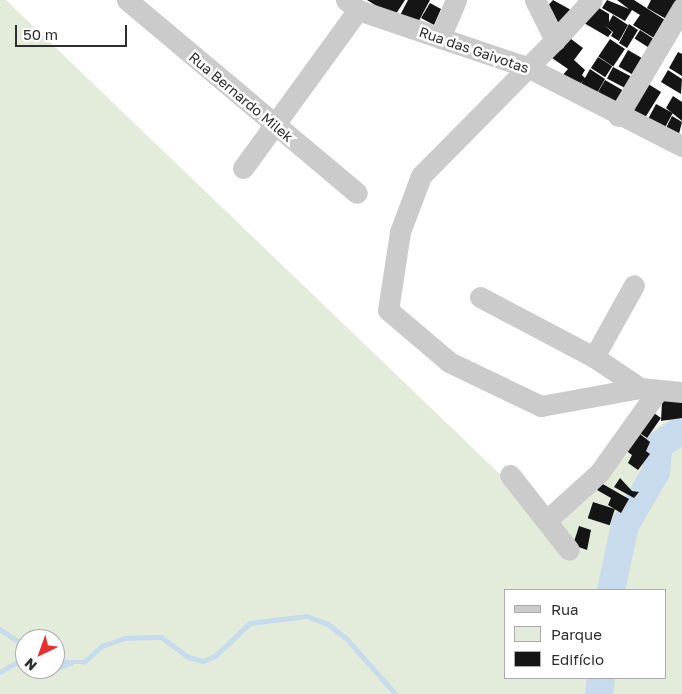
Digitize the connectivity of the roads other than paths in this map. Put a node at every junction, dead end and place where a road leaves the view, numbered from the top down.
1 (127, 0) edge
2 (456, 0) edge
3 (535, 0) edge
4 (592, 0) edge
5 (352, 5) edge
6 (682, 8) edge
7 (440, 38) junction
8 (555, 40) junction
9 (529, 68) junction
10 (618, 116) junction
11 (274, 124) junction
12 (682, 146) edge
13 (243, 168) dead end
14 (357, 193) dead end
15 (634, 284) dead end
16 (480, 297) dead end
17 (594, 358) junction
18 (649, 390) junction
19 (682, 392) edge
20 (510, 475) dead end
21 (547, 520) junction
22 (569, 550) dead end

1 - 11 street, Rua Bernardo Milek
2 - 7 street
3 - 8 street
4 - 8 street
5 - 7 street, Rua das Gaivotas
5 - 11 street
6 - 10 street
7 - 9 street, Rua das Gaivotas
8 - 9 street
9 - 10 street, Rua das Gaivotas
9 - 18 street
10 - 12 street, Rua das Gaivotas
11 - 13 street
11 - 14 street, Rua Bernardo Milek
15 - 17 street
16 - 17 street
17 - 18 street
18 - 19 street
18 - 21 street
20 - 21 street
21 - 22 street

